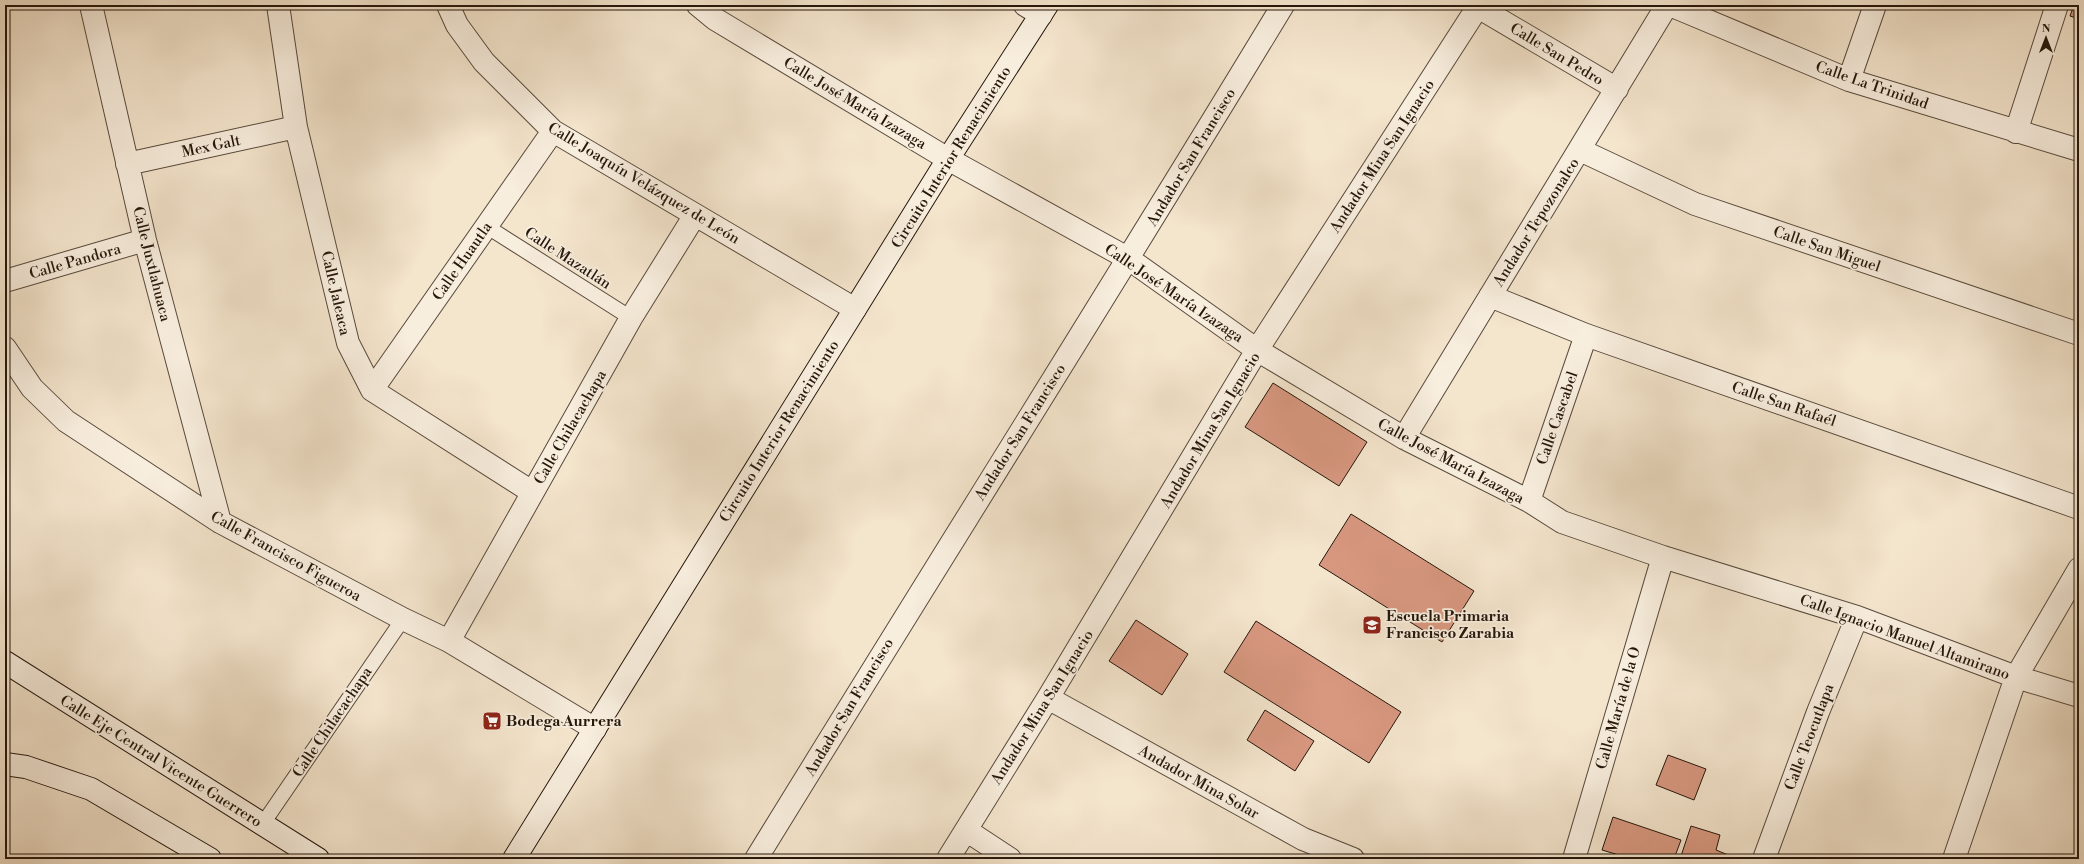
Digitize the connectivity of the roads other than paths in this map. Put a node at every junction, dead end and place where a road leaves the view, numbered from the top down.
1 (91, 5) edge
2 (278, 5) edge
3 (448, 5) edge
4 (698, 5) edge
5 (1283, 5) edge
6 (1668, 5) edge
7 (1875, 5) edge
8 (2057, 5) edge
9 (1478, 6) edge
10 (1038, 8) edge
11 (1848, 80) junction
12 (1617, 89) junction
13 (296, 128) junction
14 (552, 131) junction
15 (2016, 132) junction
16 (1580, 150) junction
17 (2079, 150) edge
18 (948, 159) junction
19 (127, 164) junction
20 (695, 215) junction
21 (486, 226) junction
22 (145, 240) junction
23 (1129, 259) junction
24 (5, 281) edge
25 (1490, 296) junction
26 (855, 309) junction
27 (631, 318) junction
28 (2079, 334) edge
29 (1586, 335) junction
30 (5, 348) edge
31 (1258, 350) junction
32 (372, 390) junction
33 (1404, 438) junction
34 (532, 492) junction
35 (1529, 501) junction
36 (2079, 508) edge
37 (220, 522) junction
38 (1663, 557) junction
39 (2079, 570) edge
40 (1857, 617) junction
41 (403, 619) junction
42 (449, 641) junction
43 (5, 662) edge
44 (2016, 677) junction
45 (2079, 696) edge
46 (1048, 698) junction
47 (595, 729) junction
48 (5, 764) edge
49 (262, 824) junction
50 (966, 830) junction
51 (210, 859) edge
52 (318, 859) edge
53 (514, 859) edge
54 (756, 859) edge
55 (948, 859) edge
56 (1010, 859) edge
57 (1353, 859) edge
58 (1574, 859) edge
59 (1764, 859) edge
60 (1954, 859) edge

1 - 19 street, Calle Juxtlahuaca
2 - 13 street, Calle Jaleaca
3 - 14 street, Calle Joaquín Velázquez de León
4 - 18 street, Calle José María Izazaga
5 - 23 street, Andador San Francisco
6 - 11 street, Calle La Trinidad
6 - 12 street, Andador Tepozonalco
7 - 11 street
8 - 15 street
9 - 12 street, Calle San Pedro
9 - 31 street, Andador Mina San Ignacio
10 - 18 street, Circuito Interior Renacimiento
11 - 15 street, Calle La Trinidad
12 - 16 street, Andador Tepozonalco
13 - 19 street, Mex Galt
13 - 32 street, Calle Jaleaca
14 - 20 street, Calle Joaquín Velázquez de León
14 - 21 street, Calle Huautla
15 - 17 street, Calle La Trinidad
16 - 25 street, Andador Tepozonalco
16 - 28 street, Calle San Miguel
18 - 23 street, Calle José María Izazaga
18 - 26 street, Circuito Interior Renacimiento
19 - 22 street, Calle Juxtlahuaca
20 - 26 street, Calle Joaquín Velázquez de León
20 - 27 street, Calle Chilacachapa
21 - 27 lane, Calle Mazatlán
21 - 32 street, Calle Huautla
22 - 24 street, Calle Pandora
22 - 37 street, Calle Juxtlahuaca
23 - 31 street, Calle José María Izazaga
23 - 54 street, Andador San Francisco
25 - 29 street, Calle San Rafaél
25 - 33 street, Andador Tepozonalco
26 - 47 street, Circuito Interior Renacimiento
27 - 34 street, Calle Chilacachapa
29 - 35 street, Calle Cascabel
29 - 36 street, Calle San Rafaél
30 - 37 street, Calle Francisco Figueroa
31 - 33 street, Calle José María Izazaga
31 - 46 street, Andador Mina San Ignacio
32 - 34 street
33 - 35 street, Calle José María Izazaga
34 - 42 street, Calle Chilacachapa
35 - 38 street, Calle José María Izazaga
37 - 41 street, Calle Francisco Figueroa
38 - 40 street, Calle Ignacio Manuel Altamirano
38 - 58 street, Calle María de la O
39 - 44 street
40 - 44 street, Calle Ignacio Manuel Altamirano
40 - 59 street, Calle Teocutlapa
41 - 42 street, Calle Francisco Figueroa
41 - 49 lane, Calle Chilacachapa
42 - 47 street, Calle Francisco Figueroa
43 - 49 street, Calle Eje Central Vicente Guerrero
44 - 45 street, Calle Ignacio Manuel Altamirano
44 - 60 street
46 - 50 street, Andador Mina San Ignacio
46 - 57 street, Andador Mina Solar
47 - 53 street, Circuito Interior Renacimiento
48 - 51 street
49 - 52 street, Calle Eje Central Vicente Guerrero
50 - 55 street, Andador Mina San Ignacio
50 - 56 street

